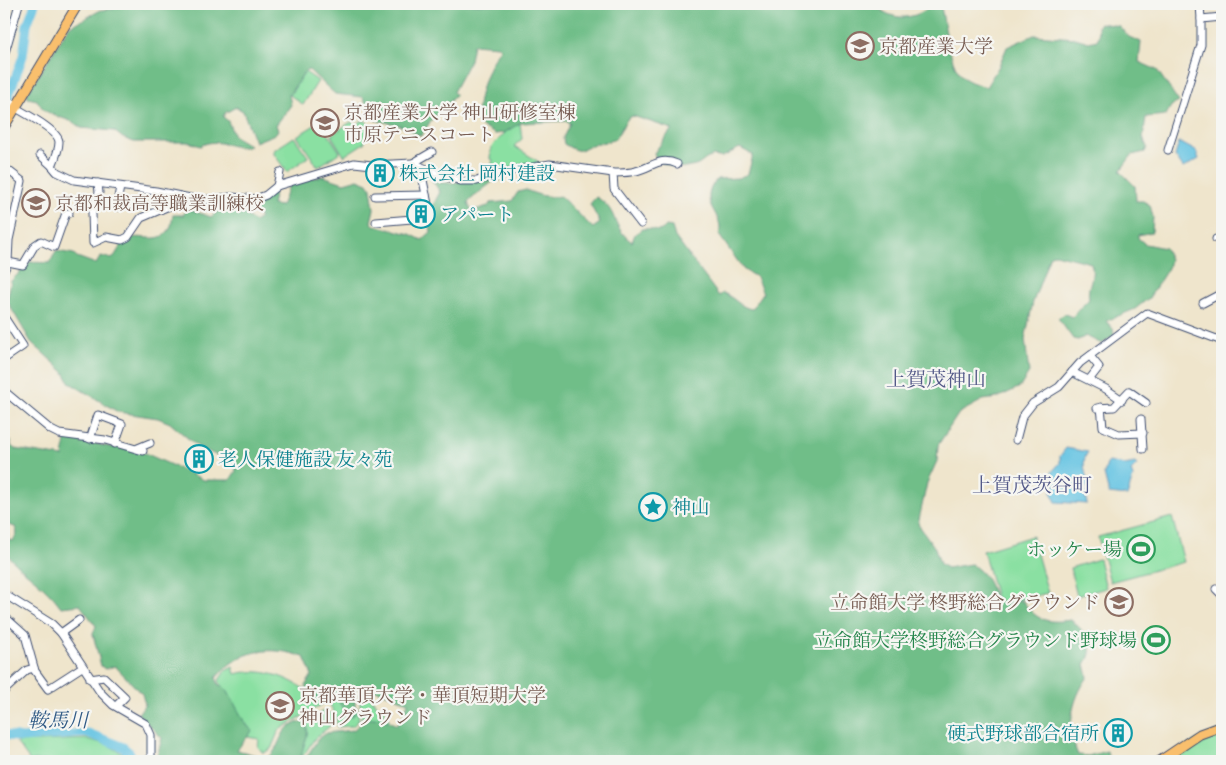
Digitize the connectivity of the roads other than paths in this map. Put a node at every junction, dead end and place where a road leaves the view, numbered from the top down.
1 (20, 4) edge
2 (78, 4) edge
3 (1200, 4) edge
4 (1222, 17) edge
5 (1201, 19) junction
6 (4, 56) edge
7 (4, 100) edge
8 (15, 106) junction
9 (4, 127) edge
10 (1168, 150) dead end
11 (432, 152) dead end
12 (40, 155) dead end
13 (417, 164) junction
14 (677, 164) dead end
15 (52, 166) junction
16 (4, 167) edge
17 (280, 172) dead end
18 (613, 173) junction
19 (98, 183) junction
20 (277, 186) junction
21 (120, 187) junction
22 (426, 195) junction
23 (375, 196) dead end
24 (195, 199) junction
25 (119, 207) dead end
26 (70, 213) dead end
27 (376, 222) dead end
28 (641, 224) dead end
29 (6, 239) edge
30 (8, 262) junction
31 (4, 271) edge
32 (1222, 293) edge
33 (1203, 303) dead end
34 (4, 317) edge
35 (1222, 342) edge
36 (1090, 356) junction
37 (4, 359) edge
38 (1072, 372) junction
39 (1089, 380) junction
40 (4, 391) edge
41 (1122, 400) junction
42 (1146, 403) dead end
43 (1141, 419) dead end
44 (1143, 433) junction
45 (90, 439) junction
46 (1016, 440) dead end
47 (150, 443) dead end
48 (115, 444) junction
49 (1143, 449) dead end
50 (1216, 589) dead end
51 (4, 594) edge
52 (1222, 595) edge
53 (4, 616) edge
54 (79, 620) dead end
55 (61, 633) junction
56 (82, 667) junction
57 (34, 668) junction
58 (90, 679) junction
59 (4, 691) edge
60 (116, 706) junction
61 (1222, 726) edge
62 (151, 761) edge
63 (1160, 761) edge

1 - 6 street
2 - 8 main road
3 - 5 street
4 - 5 street
5 - 10 street
7 - 8 street
8 - 9 main road
8 - 15 street
11 - 13 street
12 - 15 street
13 - 18 street
13 - 20 street
13 - 22 street
14 - 18 street
15 - 19 street
16 - 29 street
17 - 20 street
18 - 28 street
19 - 21 street
19 - 24 street
20 - 24 street
21 - 24 street
21 - 25 street
22 - 23 street
22 - 27 street
26 - 30 street
29 - 30 street
30 - 31 street
32 - 33 street
34 - 37 street
35 - 36 street
36 - 38 street
36 - 39 street
38 - 39 street
38 - 46 street
39 - 41 street
40 - 45 street
41 - 42 street
41 - 44 street
43 - 44 street
44 - 49 street
45 - 48 street
45 - 48 street
47 - 48 street
50 - 52 street
51 - 55 street
53 - 57 street
54 - 55 street
55 - 56 street
56 - 57 street
56 - 58 street
57 - 59 street
58 - 60 street
58 - 60 street
60 - 62 street
61 - 63 main road

